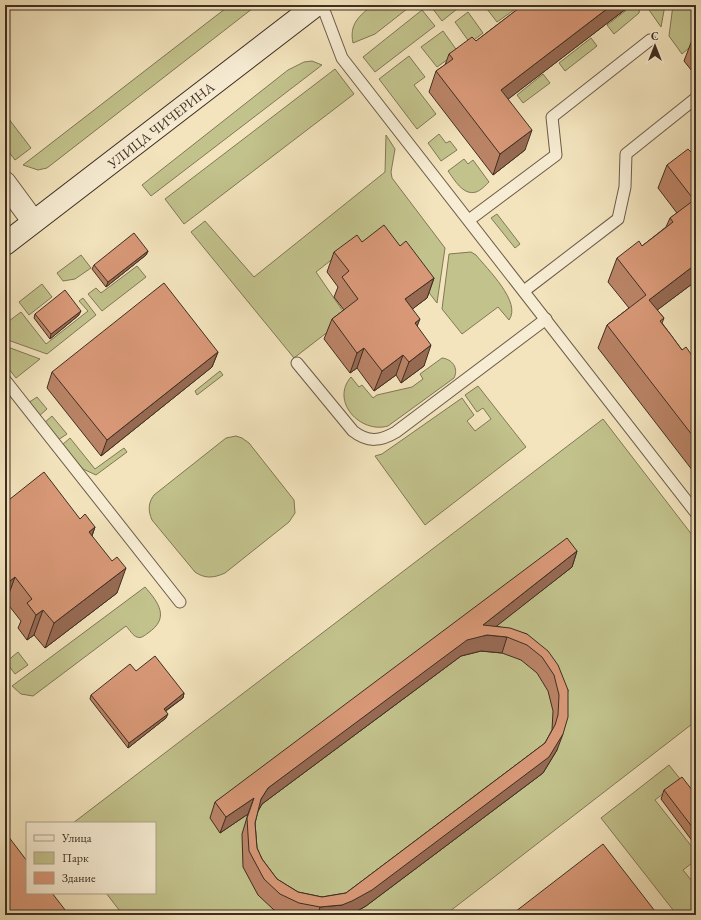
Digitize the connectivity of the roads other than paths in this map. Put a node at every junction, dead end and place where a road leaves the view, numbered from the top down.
1 (316, 5) edge
2 (322, 5) edge
3 (650, 40) dead end
4 (696, 98) edge
5 (5, 183) edge
6 (469, 220) junction
7 (33, 221) junction
8 (5, 244) edge
9 (524, 291) junction
10 (546, 319) junction
11 (297, 362) dead end
12 (5, 380) edge
13 (696, 513) edge
14 (180, 602) dead end

1 - 7 main road, УЛИЦА ЧИЧЕРИНА
2 - 6 lane
3 - 6 lane
4 - 9 lane
5 - 7 main road
6 - 9 lane
7 - 8 main road, УЛИЦА ЧИЧЕРИНА
9 - 10 lane
10 - 11 lane
10 - 13 lane
12 - 14 lane

